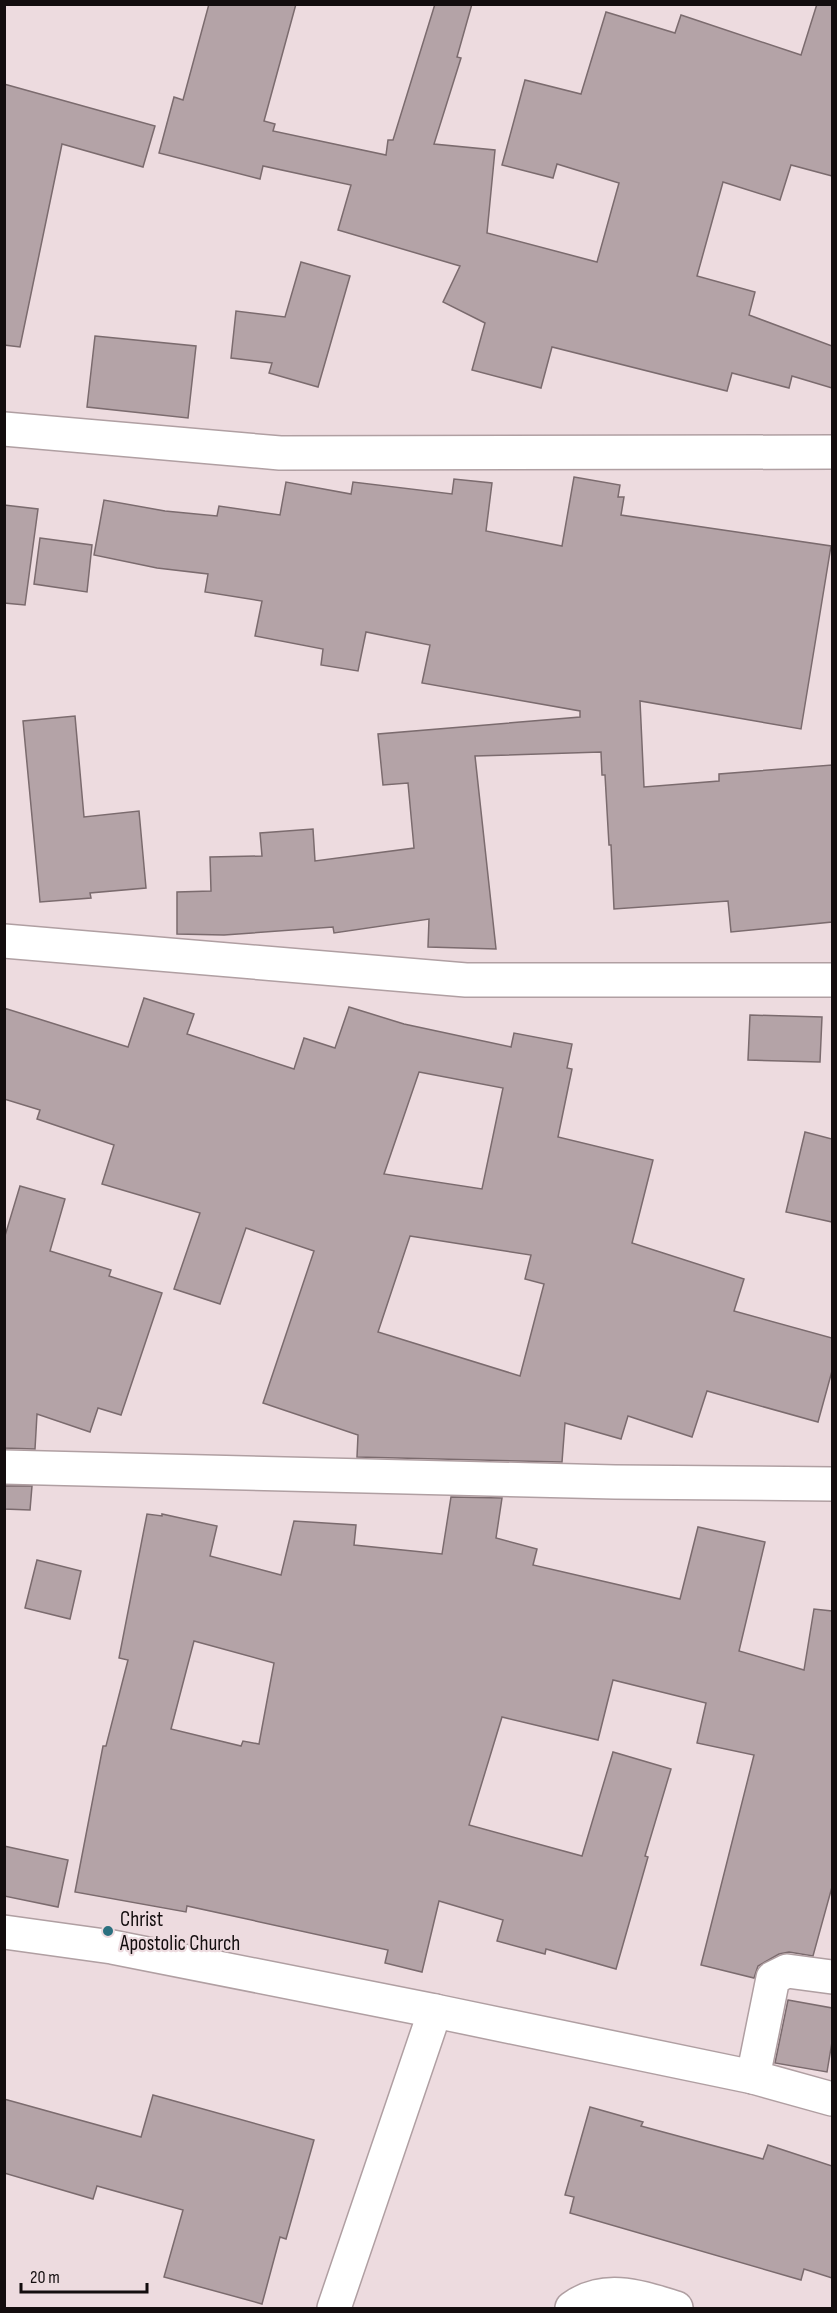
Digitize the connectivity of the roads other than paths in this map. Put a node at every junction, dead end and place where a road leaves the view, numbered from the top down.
1 (4, 429) edge
2 (832, 452) edge
3 (4, 941) edge
4 (832, 980) edge
5 (4, 1467) edge
6 (832, 1484) edge
7 (4, 1932) edge
8 (832, 1977) edge
9 (435, 2011) junction
10 (753, 2077) junction
11 (832, 2099) edge
12 (334, 2308) edge
13 (572, 2308) edge
14 (676, 2308) edge

1 - 2 street
3 - 4 street
5 - 6 street
7 - 9 street
8 - 10 street
9 - 10 street
9 - 12 street
10 - 11 street
13 - 14 street

